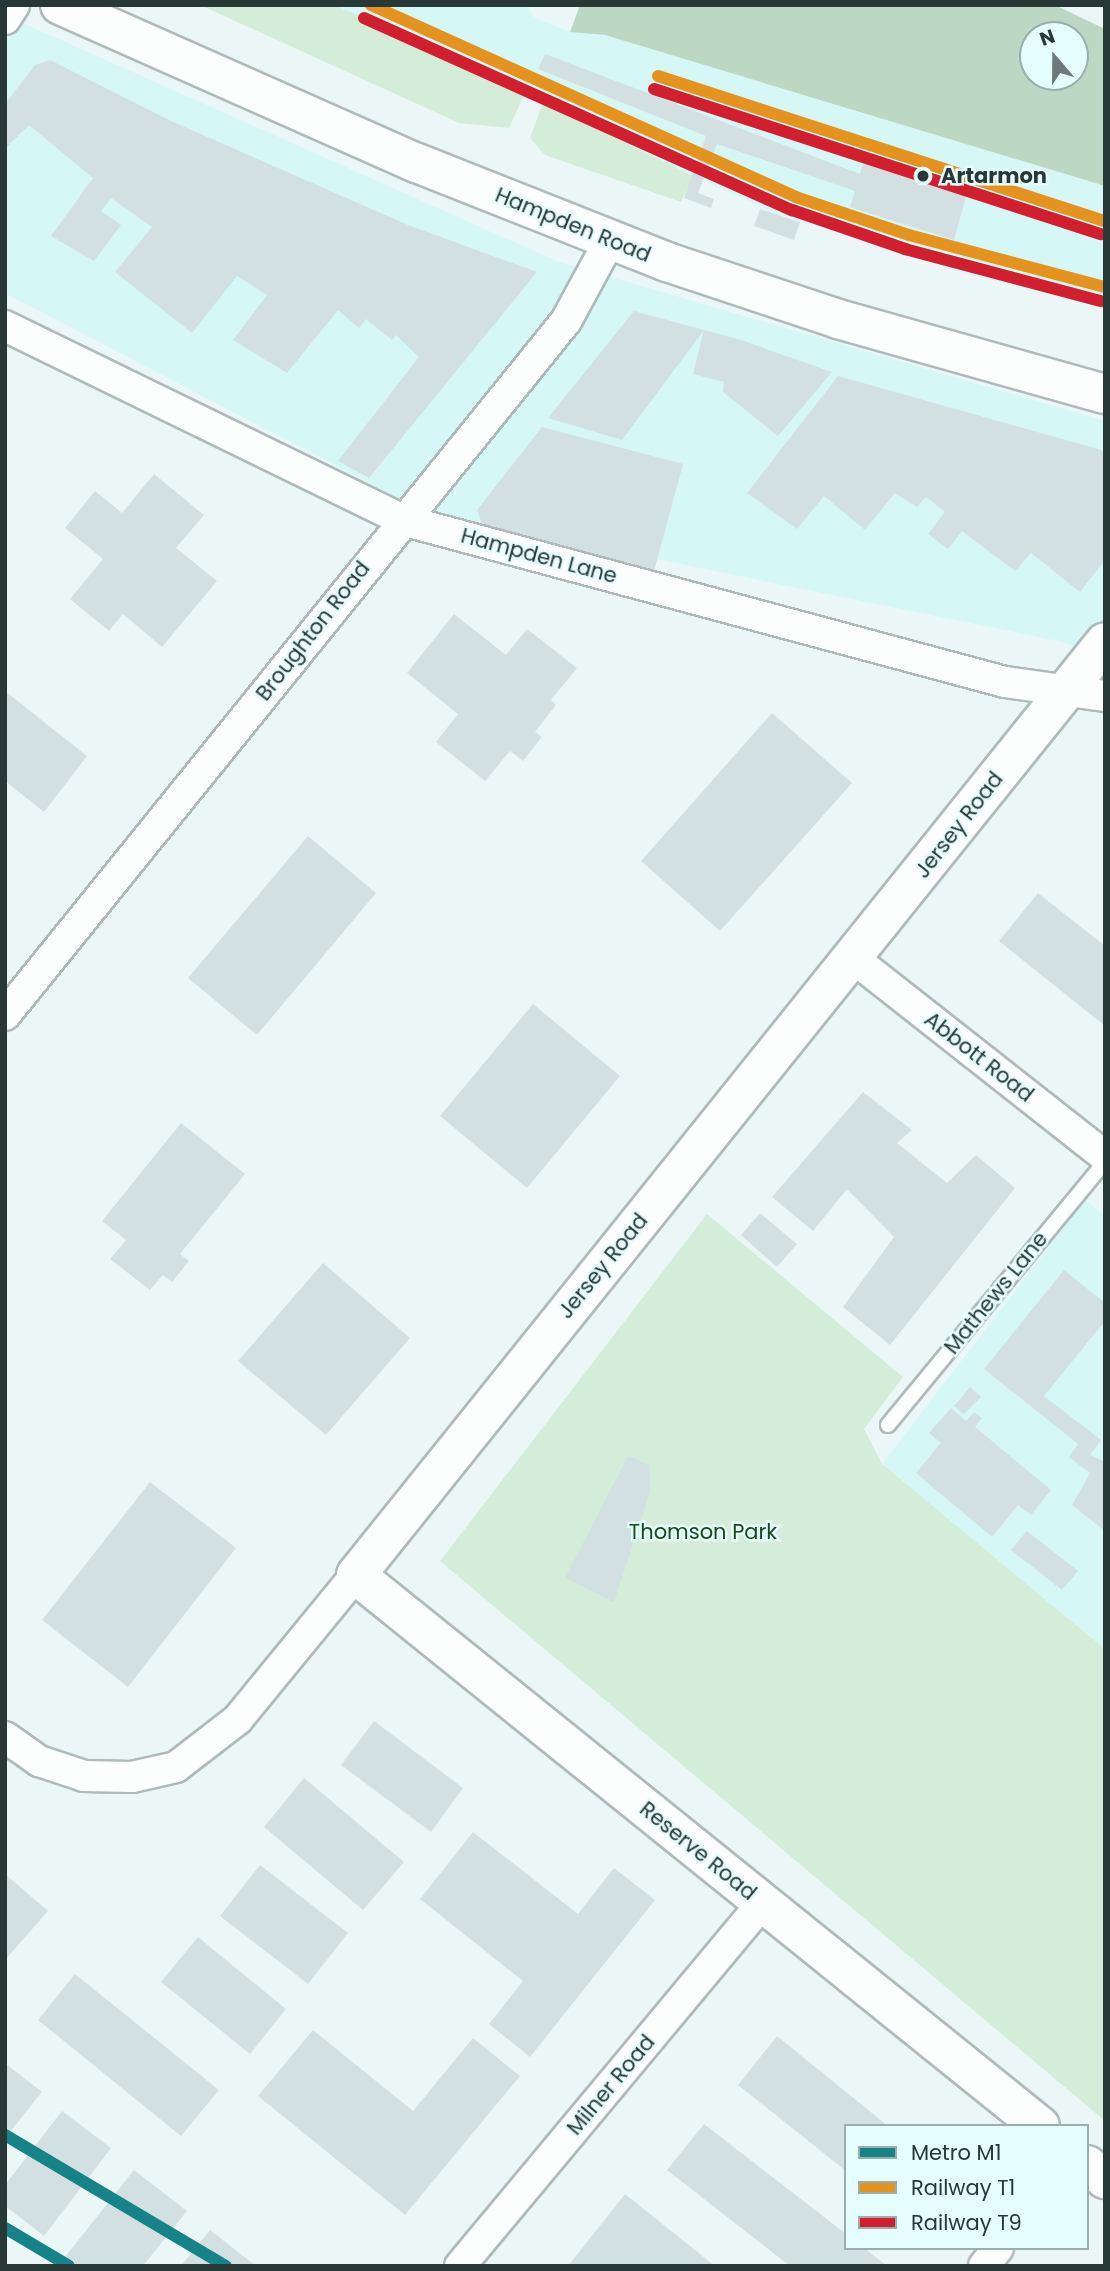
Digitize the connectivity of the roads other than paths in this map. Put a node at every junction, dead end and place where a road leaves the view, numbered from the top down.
1 (15, 5) edge
2 (60, 5) edge
3 (5, 19) edge
4 (610, 240) junction
5 (5, 326) edge
6 (1105, 394) edge
7 (402, 520) junction
8 (1105, 642) edge
9 (1068, 688) junction
10 (1105, 696) edge
11 (853, 958) junction
12 (5, 1015) edge
13 (1105, 1156) edge
14 (1105, 1162) edge
15 (888, 1425) dead end
16 (356, 1575) junction
17 (5, 1737) edge
18 (762, 1903) junction
19 (1038, 2124) edge
20 (1089, 2167) edge
21 (1105, 2179) edge
22 (996, 2250) edge
23 (460, 2266) edge
24 (984, 2266) edge

1 - 3 street
2 - 4 street, Hampden Road
4 - 6 street, Hampden Road
4 - 7 street, Broughton Road
5 - 7 street, Hampden Lane
7 - 9 street, Hampden Lane
7 - 12 street, Broughton Road
8 - 9 street, Jersey Road
9 - 10 street, Hampden Lane
9 - 11 street, Jersey Road
11 - 13 street, Abbott Road
11 - 16 street, Jersey Road
14 - 15 lane, Mathews Lane
16 - 17 street, Jersey Road
16 - 18 street, Reserve Road
18 - 19 street, Reserve Road
18 - 23 street, Milner Road
20 - 21 street
22 - 24 street

